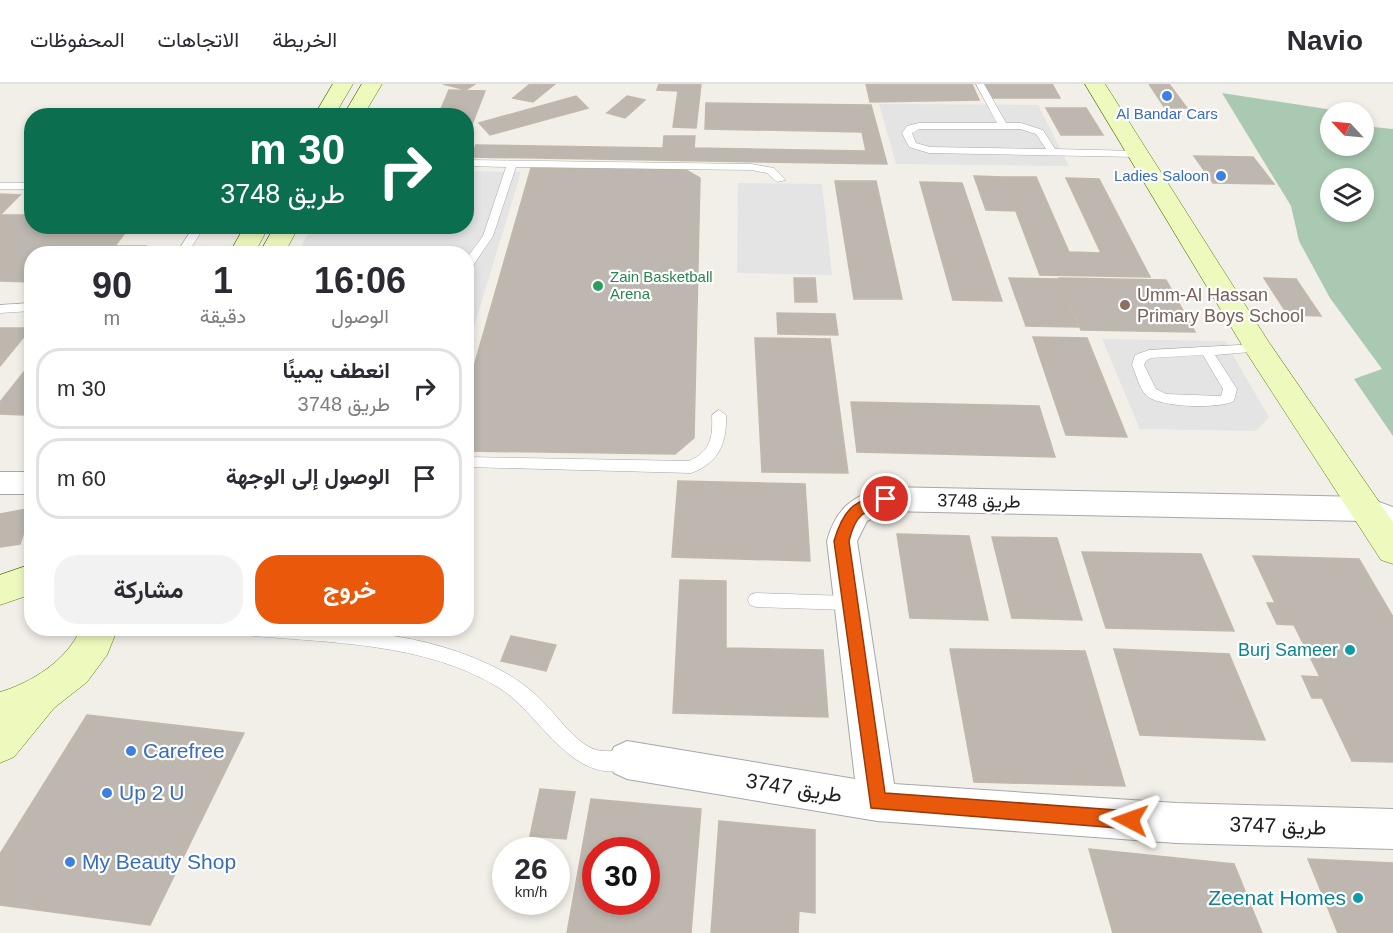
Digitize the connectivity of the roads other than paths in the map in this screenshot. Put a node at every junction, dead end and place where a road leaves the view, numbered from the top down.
1 (343, 84) edge
2 (372, 84) edge
3 (980, 84) edge
4 (1095, 84) edge
5 (329, 108) edge
6 (358, 108) edge
7 (1003, 126) junction
8 (1052, 152) junction
9 (1138, 154) junction
10 (474, 163) edge
11 (512, 164) junction
12 (782, 180) dead end
13 (0, 186) edge
14 (24, 186) edge
15 (474, 256) edge
16 (24, 308) edge
17 (0, 309) edge
18 (1258, 348) junction
19 (1207, 352) junction
20 (719, 415) dead end
21 (474, 462) edge
22 (0, 483) edge
23 (24, 483) edge
24 (1379, 514) edge
25 (1393, 550) edge
26 (756, 600) dead end
27 (849, 603) junction
28 (96, 636) edge
29 (339, 636) edge
30 (42, 694) junction
31 (0, 711) edge
32 (0, 743) edge
33 (627, 760) joint
34 (878, 802) junction
35 (1393, 830) edge

1 - 5 street
2 - 6 street
3 - 7 lane
4 - 9 street
7 - 8 lane
7 - 8 lane
8 - 9 lane
9 - 18 street
10 - 11 lane
11 - 12 lane
11 - 15 lane
13 - 14 lane
16 - 17 lane
18 - 19 lane
18 - 24 street
19 - 19 lane
20 - 21 lane
22 - 23 street
24 - 25 street
24 - 27 street, طريق 3748
26 - 27 lane
27 - 34 street, طريق 3748
28 - 30 street
29 - 33 lane
30 - 31 street
30 - 32 street
33 - 34 street, طريق 3747
34 - 35 street, طريق 3747

